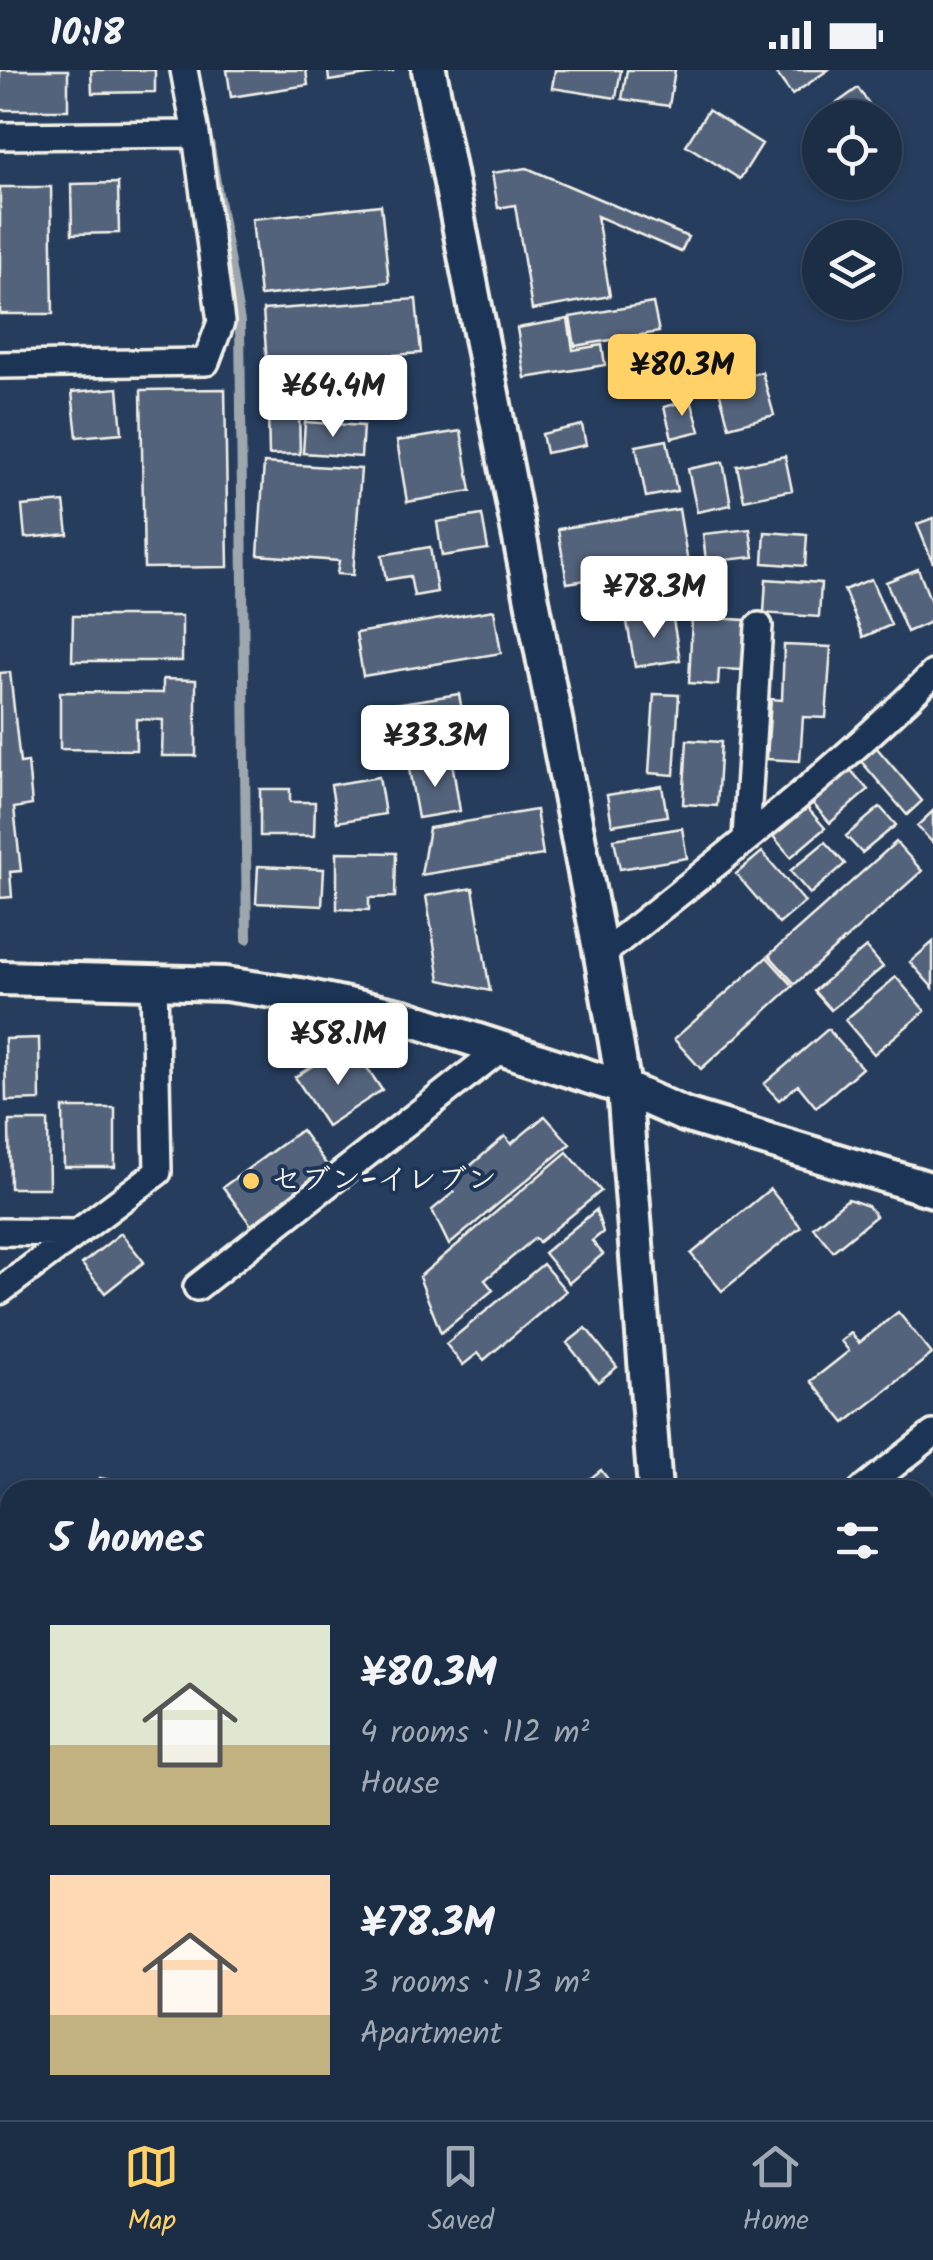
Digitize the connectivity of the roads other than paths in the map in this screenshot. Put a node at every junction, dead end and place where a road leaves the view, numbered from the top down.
1 (184, 70) edge
2 (429, 70) edge
3 (196, 134) junction
4 (0, 136) edge
5 (0, 365) edge
6 (759, 626) dead end
7 (933, 674) edge
8 (746, 838) junction
9 (601, 955) junction
10 (0, 978) edge
11 (154, 981) junction
12 (503, 1048) junction
13 (624, 1088) junction
14 (933, 1190) edge
15 (0, 1232) edge
16 (76, 1232) junction
17 (196, 1288) dead end
18 (0, 1291) edge
19 (933, 1434) edge
20 (654, 1480) edge
21 (875, 1480) edge

1 - 3 street
2 - 9 street
3 - 4 street
3 - 5 street
6 - 8 street
7 - 8 street
8 - 9 street
9 - 13 street
10 - 11 street
11 - 12 street
11 - 16 street
12 - 13 street
12 - 17 street
13 - 14 street
13 - 20 street
15 - 16 street
16 - 18 street
19 - 21 street

